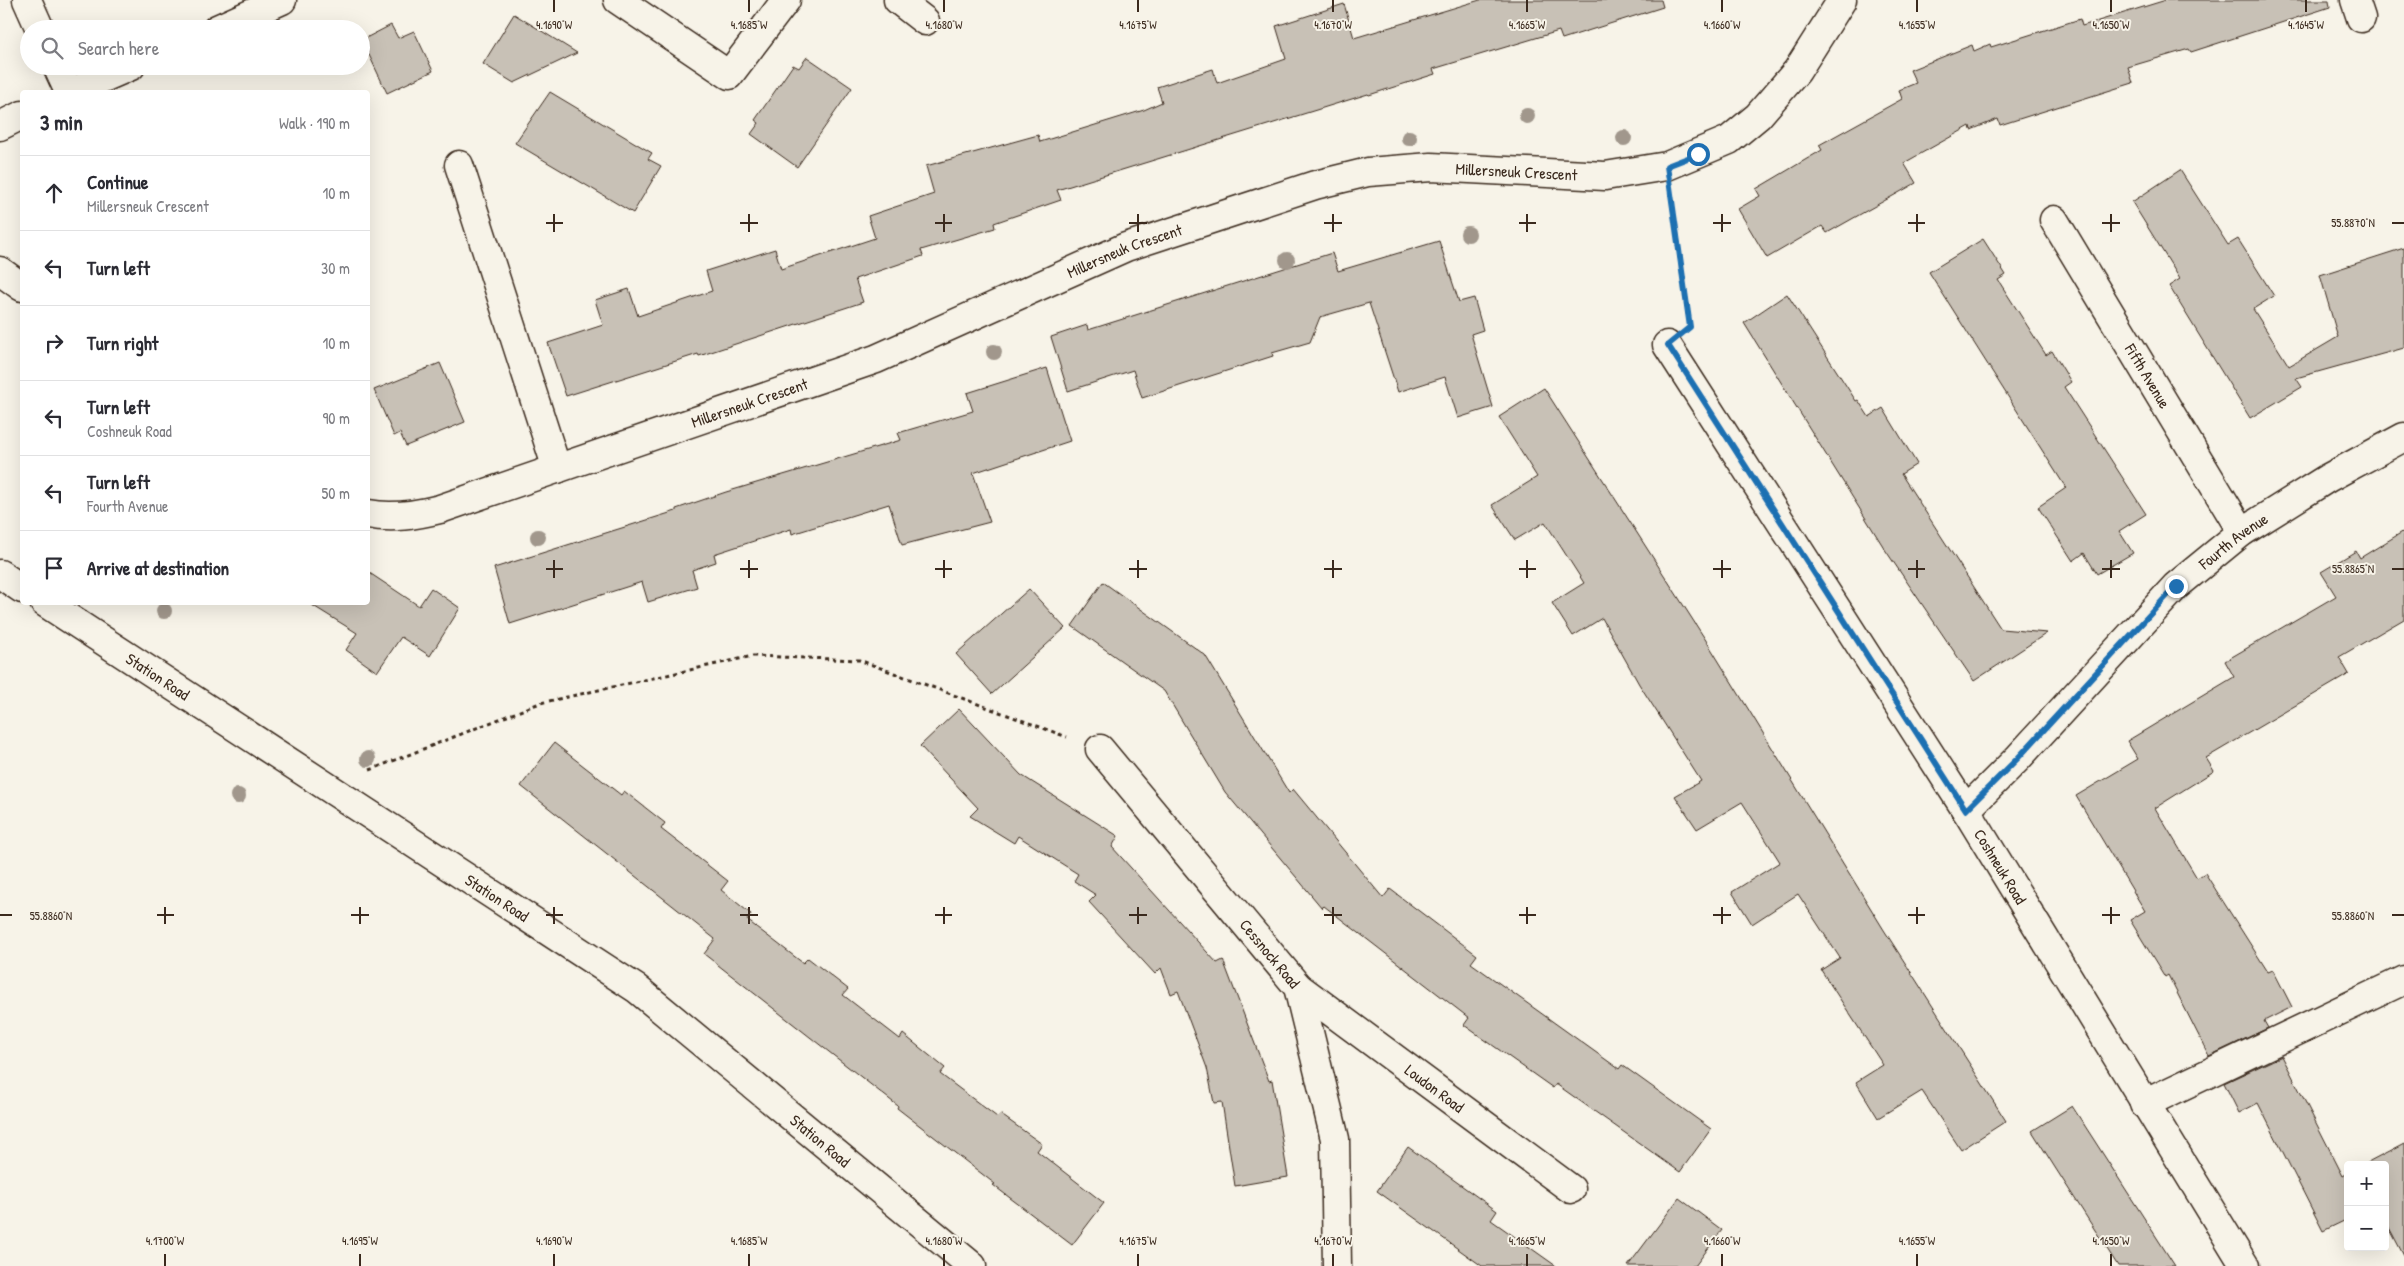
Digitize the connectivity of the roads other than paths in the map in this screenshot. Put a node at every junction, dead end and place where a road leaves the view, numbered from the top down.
1 (27, 0) edge
2 (282, 0) edge
3 (618, 0) edge
4 (786, 0) edge
5 (898, 0) edge
6 (1842, 0) edge
7 (36, 20) edge
8 (237, 20) edge
9 (925, 21) dead end
10 (62, 75) edge
11 (110, 75) edge
12 (69, 90) edge
13 (75, 90) edge
14 (20, 116) edge
15 (0, 126) edge
16 (459, 165) dead end
17 (2054, 220) dead end
18 (0, 271) edge
19 (20, 286) edge
20 (1668, 345) road end
21 (2404, 437) edge
22 (557, 469) junction
23 (370, 514) edge
24 (2242, 532) junction
25 (0, 574) edge
26 (20, 588) edge
27 (49, 605) edge
28 (1100, 749) road end
29 (1966, 810) junction
30 (2404, 980) edge
31 (1298, 987) junction
32 (2144, 1104) junction
33 (1571, 1190) dead end
34 (972, 1266) edge
35 (1337, 1266) edge
36 (2245, 1266) edge

1 - 7 street
2 - 8 street
3 - 4 street
5 - 9 street
6 - 22 street, Millersneuk Crescent
10 - 12 street
11 - 13 street
14 - 15 street
16 - 22 street
17 - 24 street, Fifth Avenue
18 - 19 street
20 - 29 street, Coshneuk Road
21 - 24 street, Fourth Avenue
22 - 23 street, Millersneuk Crescent
24 - 29 street, Fourth Avenue
25 - 26 street
27 - 34 street, Station Road
28 - 31 street, Cessnock Road
29 - 32 street, Coshneuk Road
30 - 32 street
31 - 33 street, Loudon Road
31 - 35 street, Cessnock Road
32 - 36 street, Coshneuk Road

